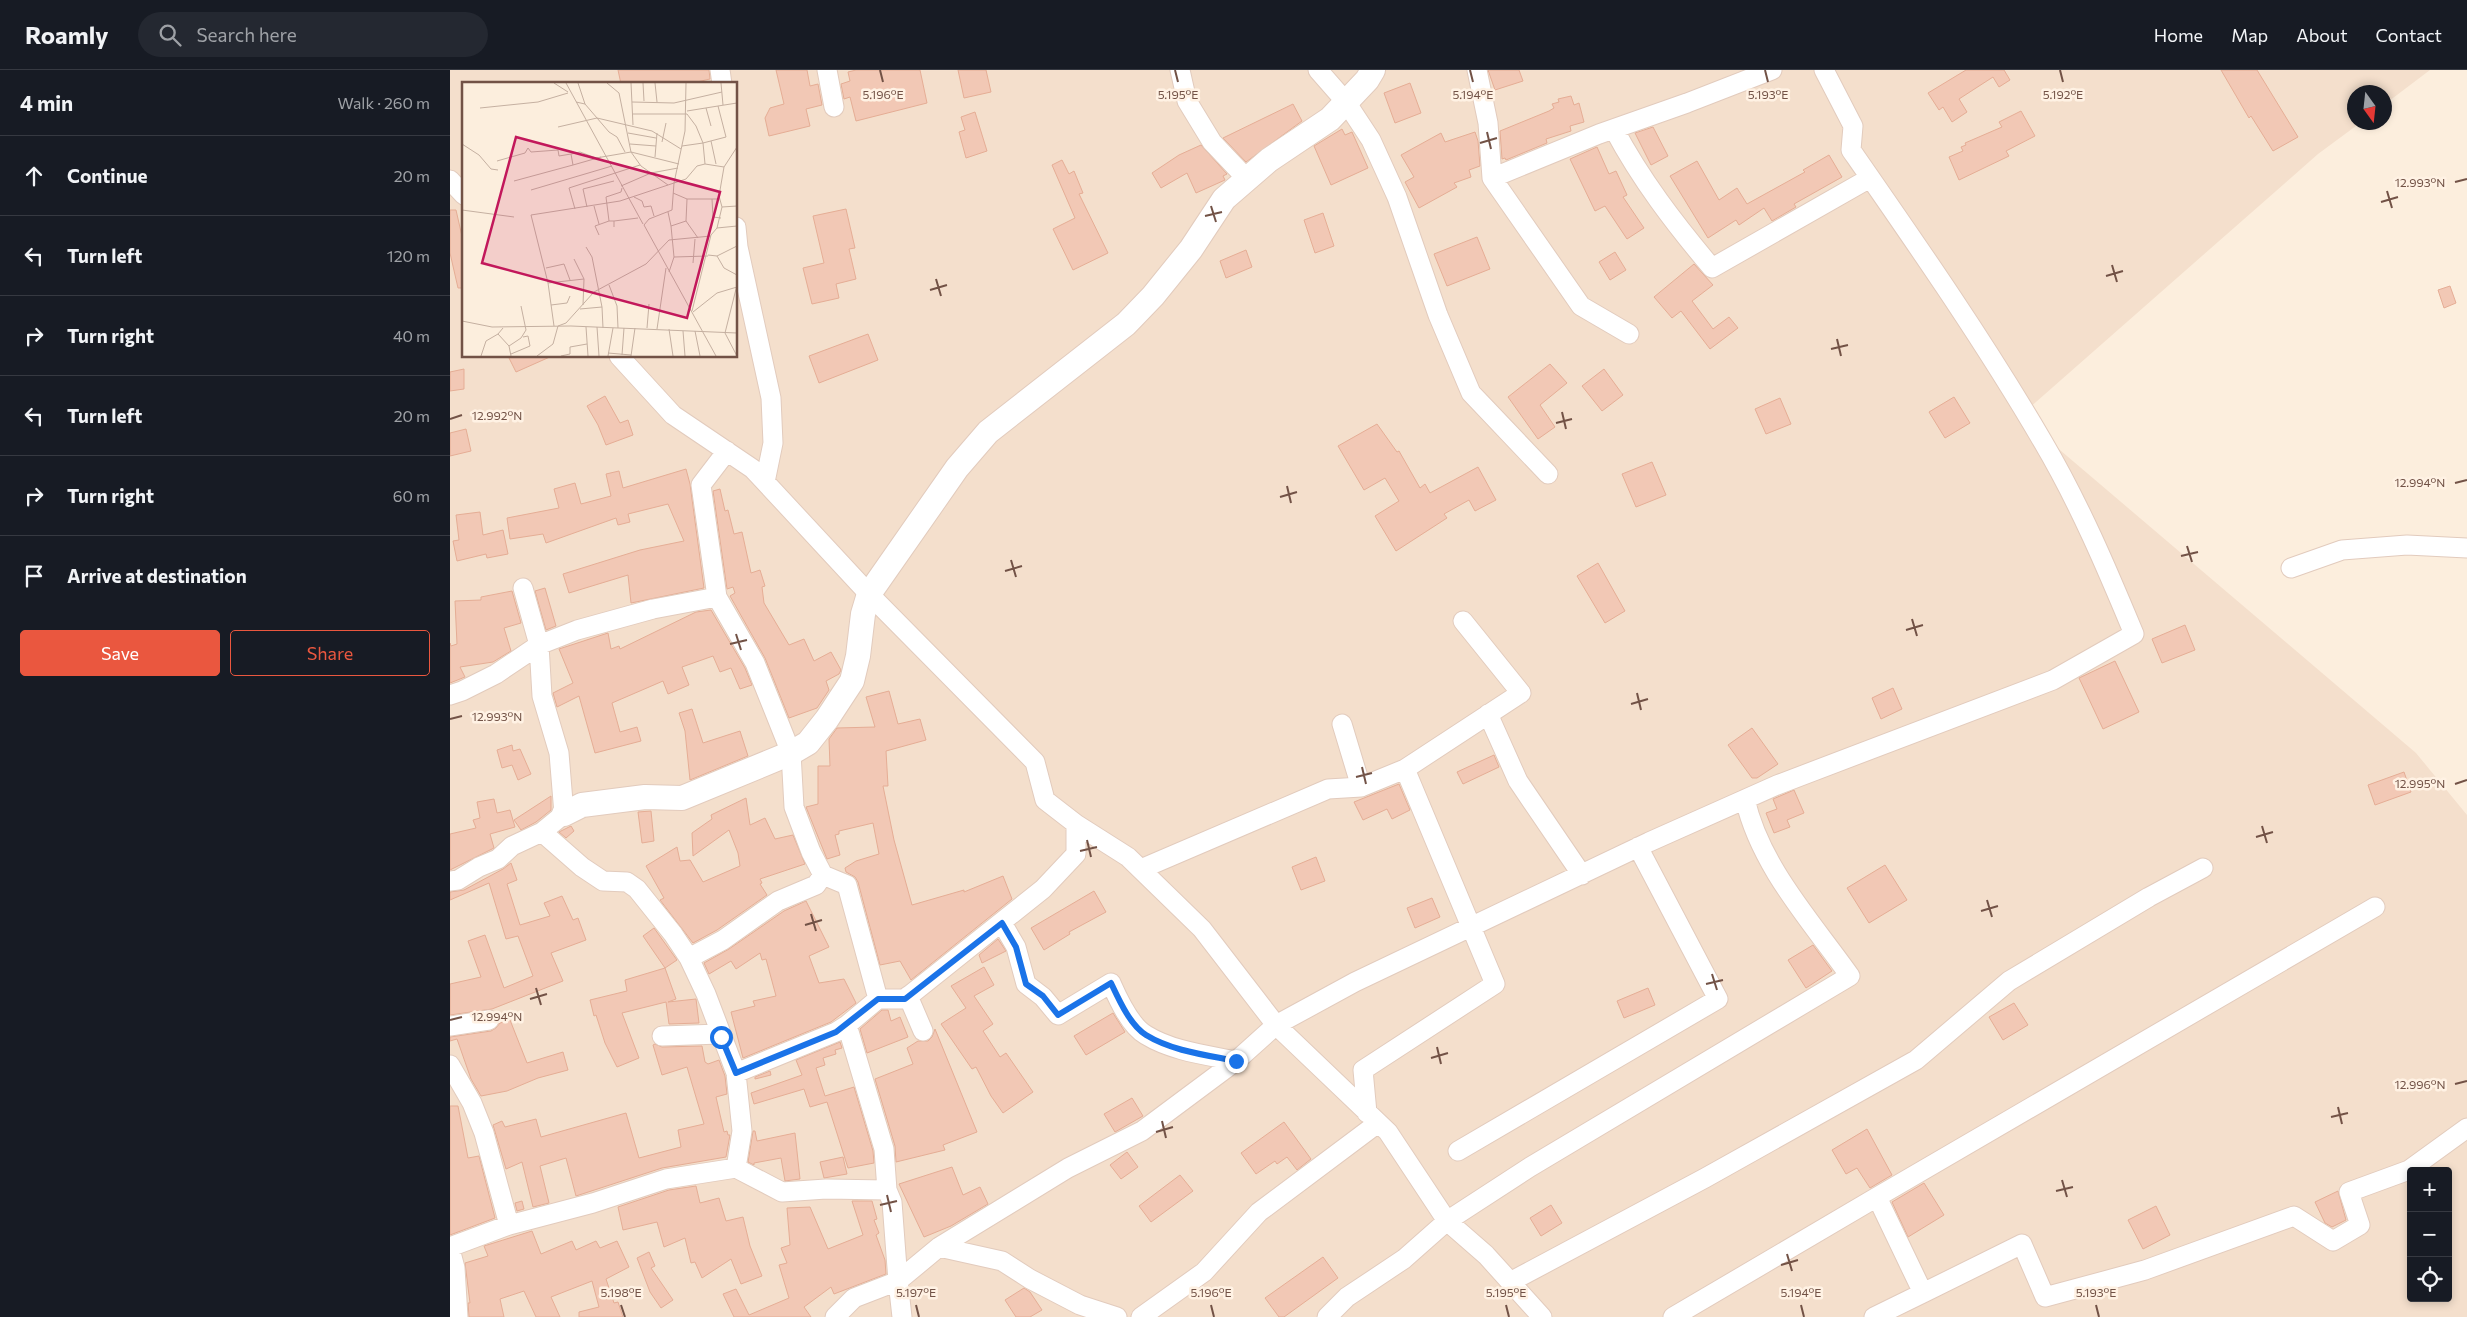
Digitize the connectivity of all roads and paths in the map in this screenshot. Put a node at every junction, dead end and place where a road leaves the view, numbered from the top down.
1 (827, 70) edge
2 (1180, 70) edge
3 (1318, 70) edge
4 (1373, 70) edge
5 (1477, 70) edge
6 (1772, 70) edge
7 (1824, 70) edge
8 (1346, 102) junction
9 (834, 107) dead end
10 (1614, 129) junction
11 (1492, 178) junction
12 (1870, 178) junction
13 (1247, 179) junction
14 (450, 180) edge
15 (462, 193) edge
16 (738, 247) edge
17 (1629, 334) dead end
18 (621, 358) edge
19 (727, 451) junction
20 (1548, 474) dead end
21 (765, 482) junction
22 (2467, 548) edge
23 (2291, 568) dead end
24 (523, 588) dead end
25 (869, 594) junction
26 (717, 597) junction
27 (1463, 620) dead end
28 (539, 645) junction
29 (450, 694) edge
30 (1488, 714) junction
31 (1342, 724) dead end
32 (791, 753) junction
33 (1405, 769) junction
34 (1361, 787) junction
35 (1746, 799) junction
36 (564, 814) junction
37 (1076, 824) junction
38 (542, 832) junction
39 (1638, 847) junction
40 (2203, 868) dead end
41 (1141, 869) junction
42 (823, 875) junction
43 (1582, 875) junction
44 (450, 882) edge
45 (2375, 907) dead end
46 (1002, 923) junction
47 (1472, 927) junction
48 (689, 958) junction
49 (908, 996) junction
50 (878, 999) junction
51 (489, 1020) dead end
52 (847, 1025) junction
53 (1276, 1025) junction
54 (450, 1026) edge
55 (923, 1031) dead end
56 (720, 1034) junction
57 (662, 1036) dead end
58 (1236, 1061) junction
59 (450, 1065) edge
60 (736, 1073) junction
61 (1372, 1118) junction
62 (2467, 1128) edge
63 (1458, 1151) dead end
64 (736, 1168) junction
65 (887, 1190) junction
66 (1877, 1197) junction
67 (1447, 1221) junction
68 (509, 1225) junction
69 (939, 1247) junction
70 (450, 1248) edge
71 (898, 1280) junction
72 (1510, 1282) junction
73 (1922, 1293) junction
74 (458, 1317) edge
75 (835, 1317) edge
76 (902, 1317) edge
77 (1117, 1317) edge
78 (1142, 1317) edge
79 (1327, 1317) edge
80 (1542, 1317) edge
81 (1673, 1317) edge
82 (1874, 1317) edge

1 - 9 street
2 - 13 street
3 - 8 street
4 - 8 street
5 - 11 street
6 - 10 street
7 - 12 street
8 - 13 street
8 - 20 street
10 - 11 street
10 - 12 street
11 - 17 street
12 - 35 street
13 - 25 street
14 - 15 street
16 - 21 street
18 - 19 street
19 - 21 street
19 - 26 street
21 - 25 street
22 - 23 street
24 - 28 street
25 - 32 street
25 - 37 street
26 - 28 street
26 - 32 street
27 - 30 street
28 - 29 street
28 - 36 street
30 - 33 street
30 - 43 street
31 - 34 street
32 - 36 street
32 - 42 street
33 - 34 street
33 - 47 street
34 - 41 street
35 - 39 street
35 - 67 street
36 - 38 street
37 - 41 street
37 - 46 street
38 - 44 street
38 - 48 street
39 - 43 street
39 - 63 street
40 - 72 street
41 - 53 street
42 - 48 street
42 - 50 street
43 - 47 street
45 - 66 street
46 - 49 street
46 - 58 street
47 - 53 street
47 - 61 street
48 - 56 street
49 - 50 street
49 - 55 street
50 - 52 street
51 - 54 street
52 - 60 street
52 - 65 street
53 - 58 street
53 - 61 street
56 - 57 street
56 - 60 street
58 - 69 street
59 - 68 street
60 - 64 street
61 - 67 street
61 - 78 street
62 - 73 street
64 - 65 street
64 - 68 street
65 - 71 street
66 - 73 street
66 - 81 street
67 - 72 street
67 - 79 street
68 - 70 street
69 - 71 street
69 - 77 street
70 - 74 street
71 - 75 street
71 - 76 street
72 - 80 street
73 - 82 street

